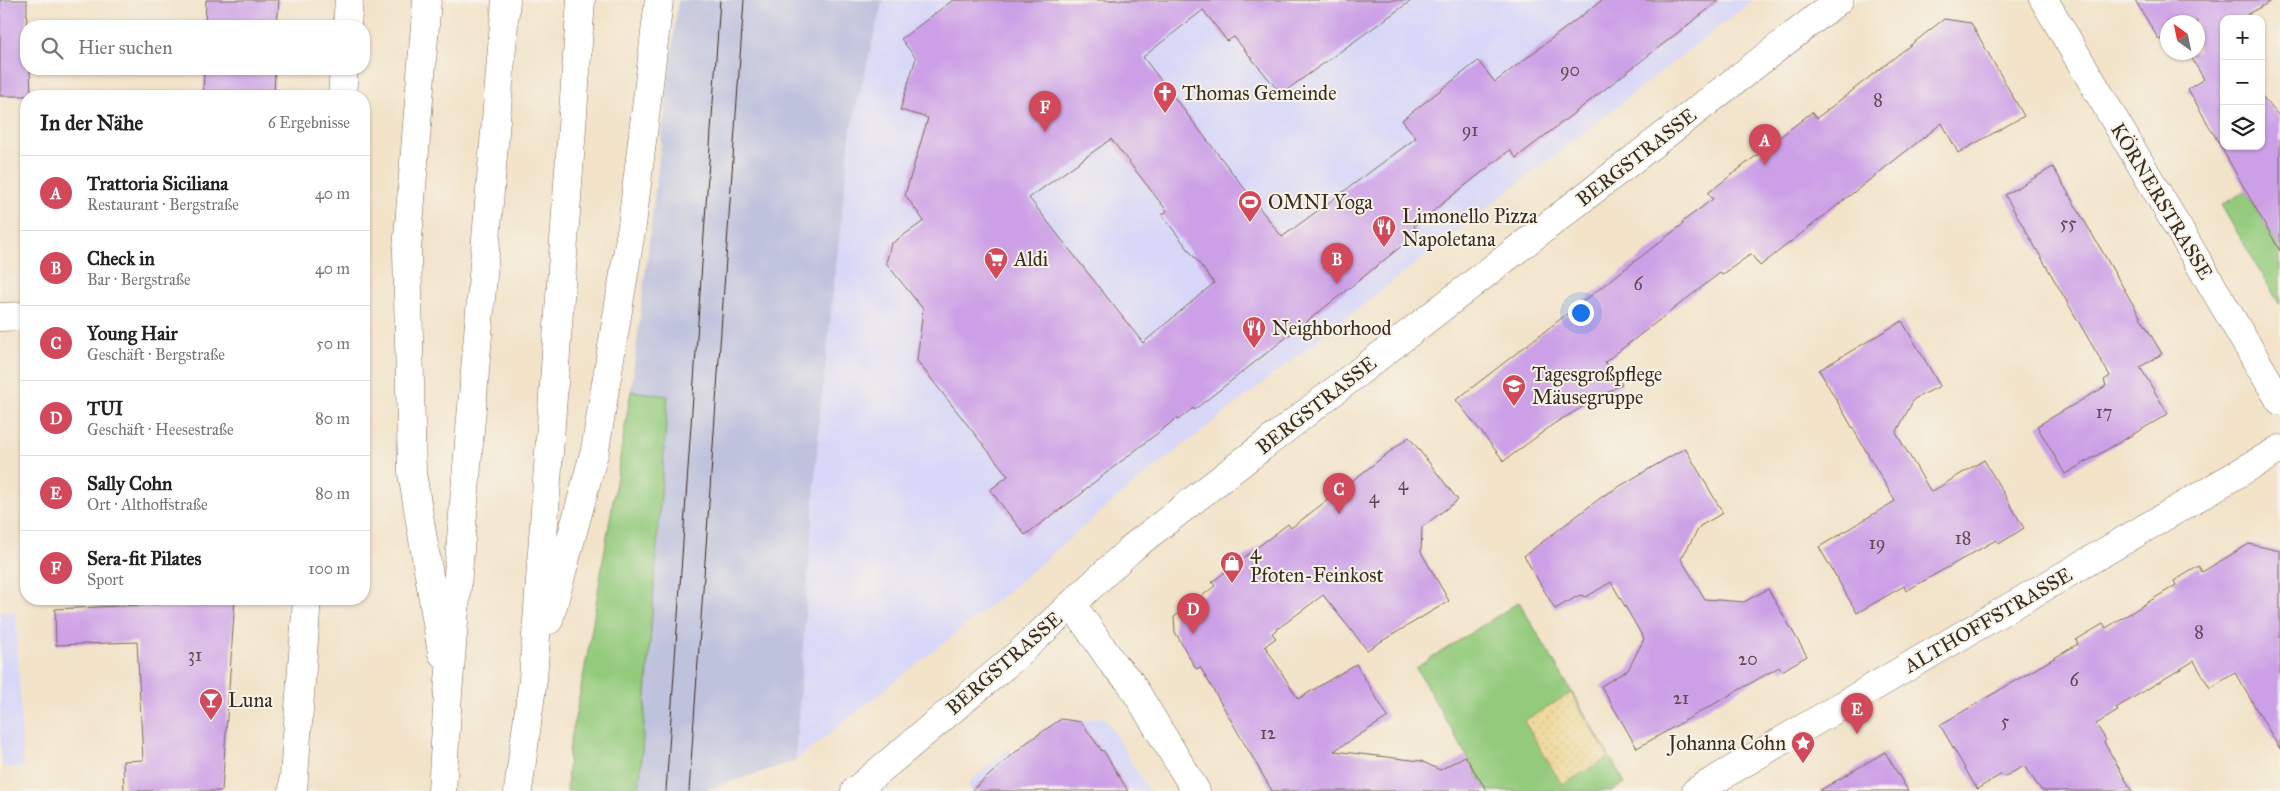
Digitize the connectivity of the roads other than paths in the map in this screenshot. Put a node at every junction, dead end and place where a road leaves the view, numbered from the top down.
1 (349, 0) edge
2 (427, 0) edge
3 (506, 0) edge
4 (581, 0) edge
5 (659, 0) edge
6 (1839, 0) edge
7 (2044, 0) edge
8 (347, 20) edge
9 (344, 75) edge
10 (342, 90) edge
11 (20, 316) edge
12 (0, 317) edge
13 (2280, 401) edge
14 (2280, 449) edge
15 (1072, 604) junction
16 (307, 605) edge
17 (532, 679) junction
18 (448, 694) junction
19 (293, 791) edge
20 (442, 791) edge
21 (518, 791) edge
22 (855, 791) edge
23 (1196, 791) edge
24 (1696, 791) edge

1 - 8 main road
2 - 18 main road
3 - 18 main road
4 - 17 main road
5 - 17 main road
6 - 15 main road, BERGSTRASSE
7 - 13 main road, KÖRNERSTRASSE
9 - 10 main road
11 - 12 main road
14 - 24 main road, ALTHOFFSTRASSE
15 - 22 main road, BERGSTRASSE
15 - 23 main road
16 - 19 main road
17 - 21 main road
18 - 20 main road

